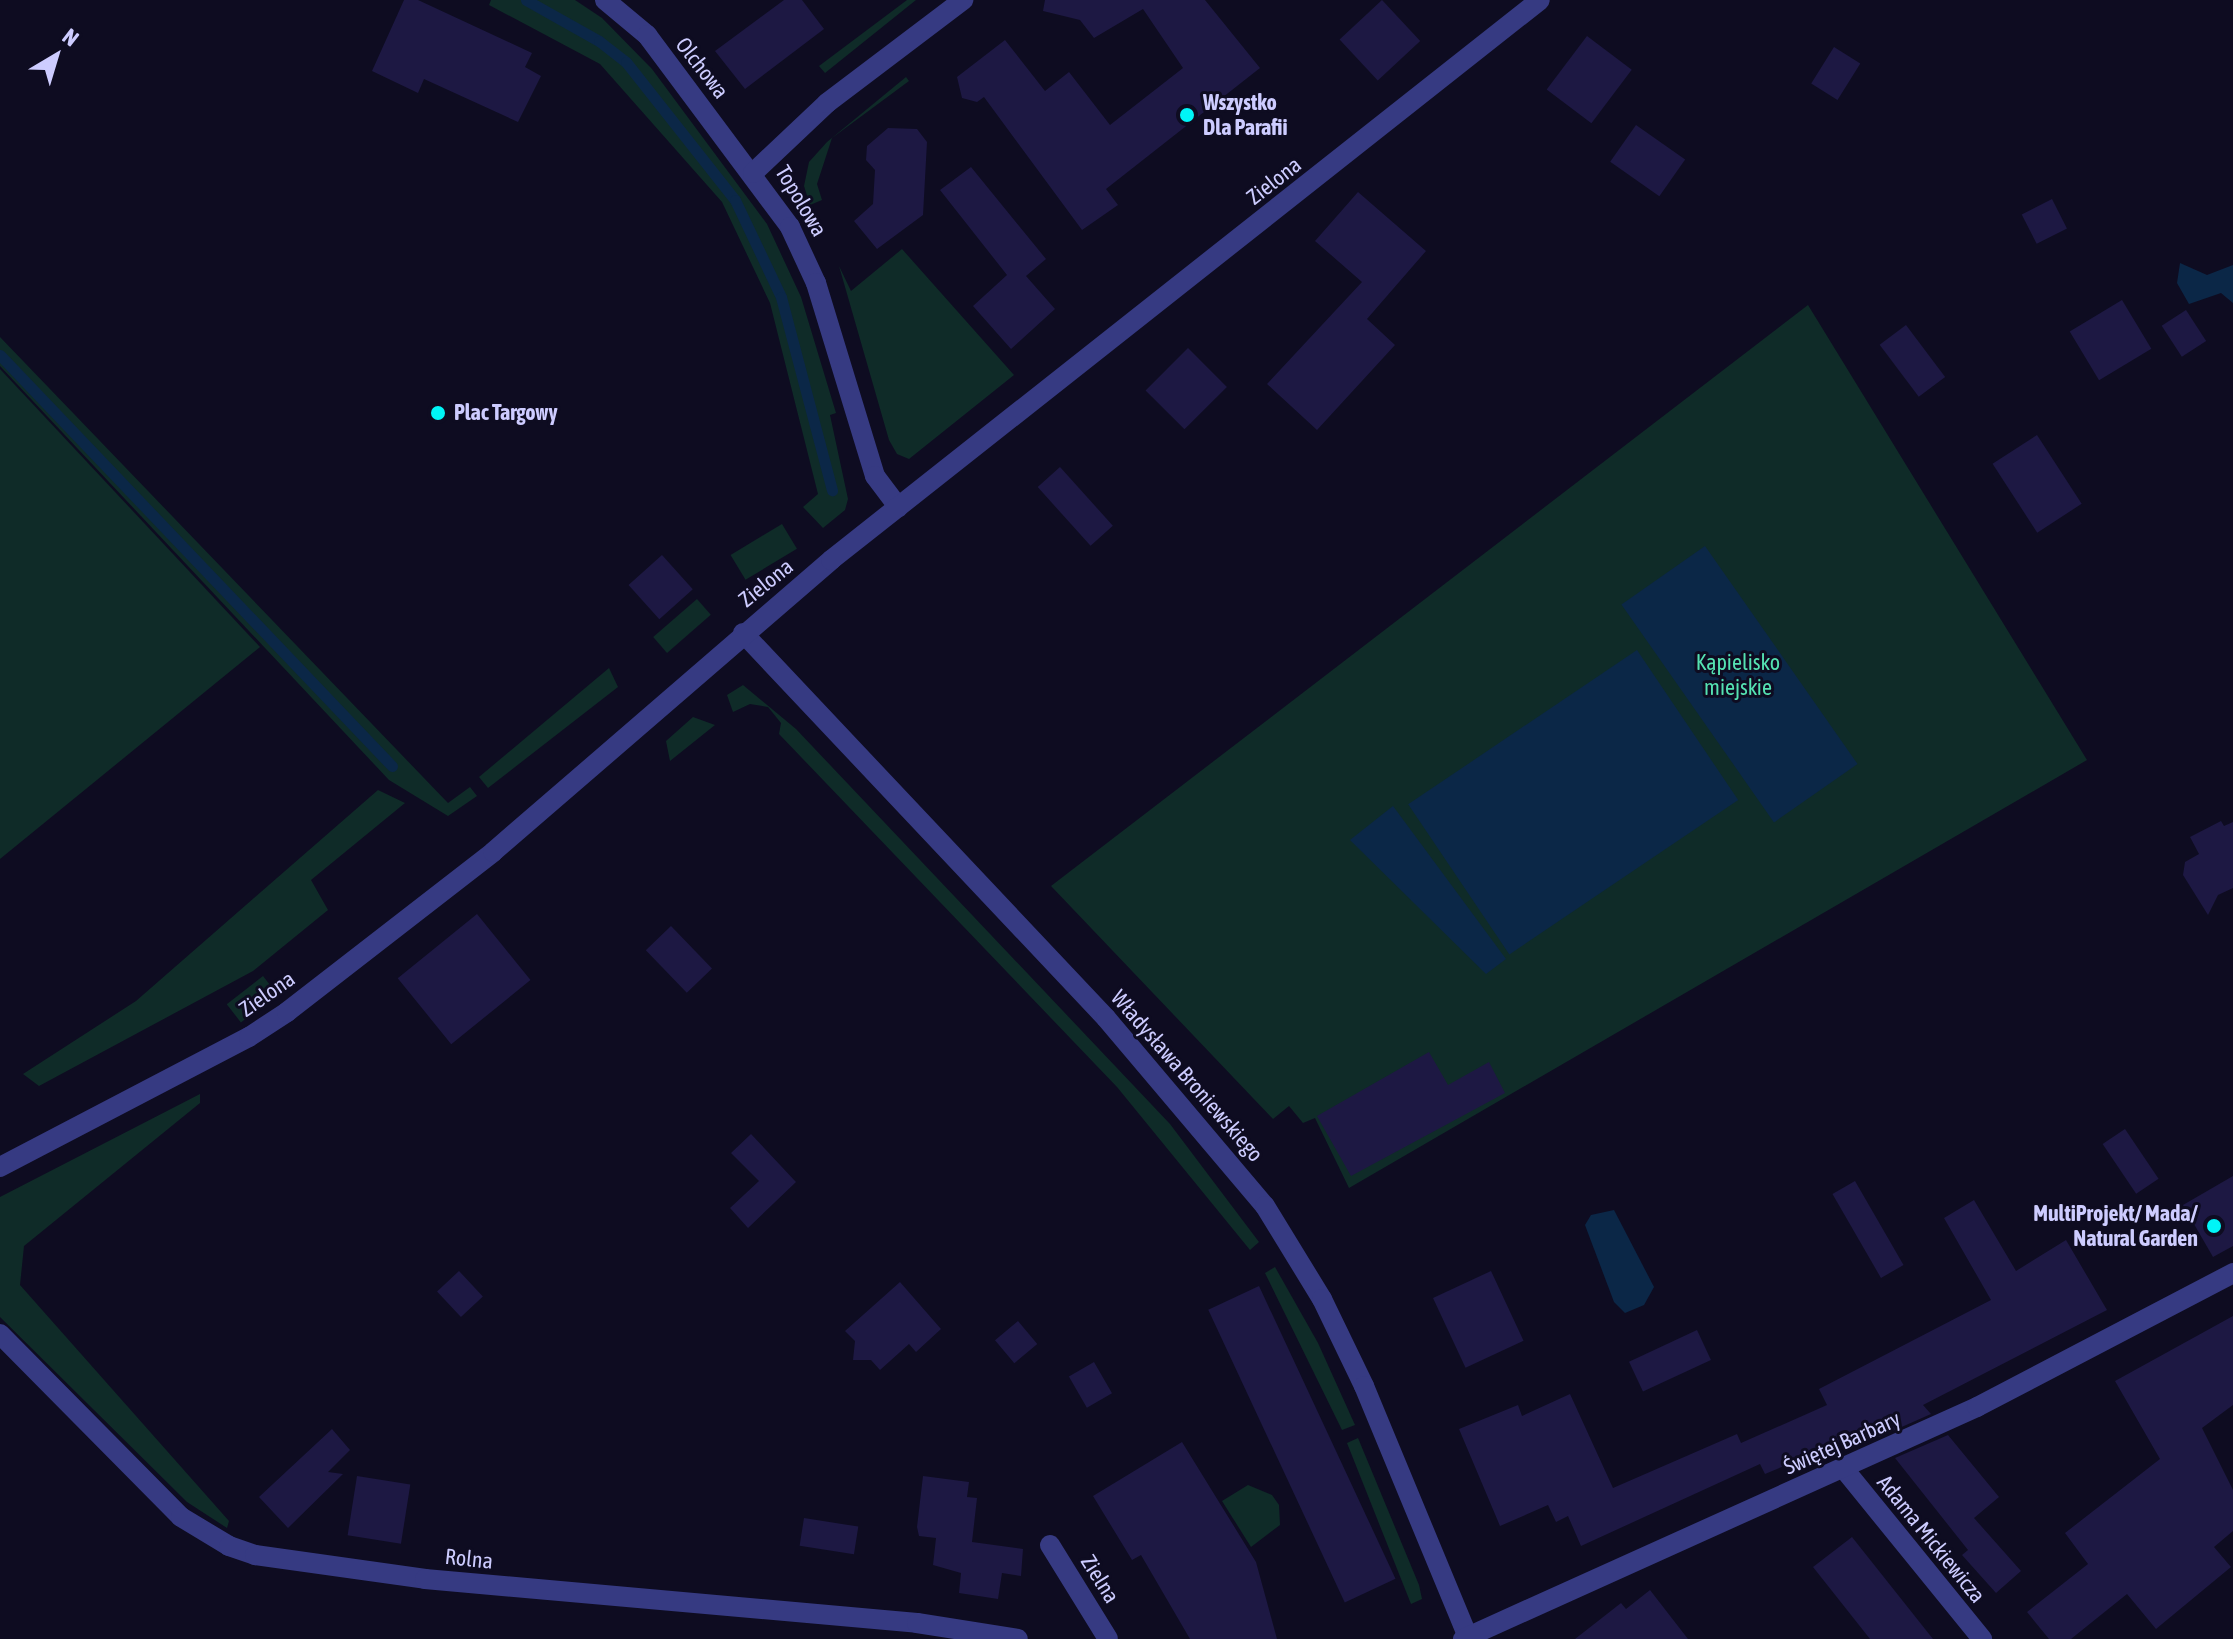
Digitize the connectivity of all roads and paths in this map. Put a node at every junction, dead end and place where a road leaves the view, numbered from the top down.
1 (605, 0) edge
2 (963, 0) edge
3 (1540, 0) edge
4 (753, 173) junction
5 (898, 507) junction
6 (743, 633) junction
7 (0, 1167) edge
8 (2233, 1273) edge
9 (0, 1334) edge
10 (1844, 1469) junction
11 (1050, 1545) dead end
12 (1467, 1638) edge
13 (1018, 1639) edge
14 (1108, 1639) edge
15 (1982, 1639) edge

1 - 4 street, Olchowa
2 - 4 street, Topolowa
3 - 5 street, Zielona
4 - 5 street, Topolowa
5 - 6 street, Zielona
6 - 7 street, Zielona
6 - 12 street, Władysława Broniewskiego
8 - 10 street, Świętej Barbary
9 - 13 street, Rolna
10 - 12 street, Świętej Barbary
10 - 15 street, Adama Mickiewicza
11 - 14 street, Zielna

